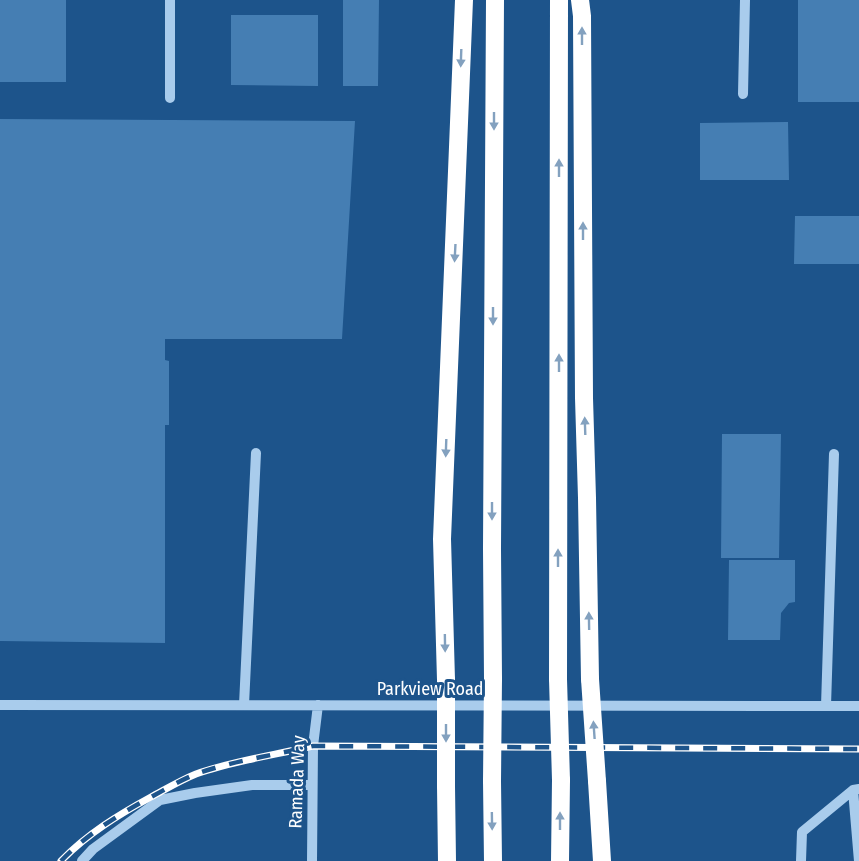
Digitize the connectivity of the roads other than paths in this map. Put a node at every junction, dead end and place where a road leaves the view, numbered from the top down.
1 (170, 0) edge
2 (464, 0) edge
3 (495, 0) edge
4 (559, 0) edge
5 (580, 0) edge
6 (745, 0) edge
7 (743, 94) dead end
8 (170, 98) dead end
9 (256, 453) dead end
10 (834, 454) dead end
11 (0, 705) edge
12 (244, 705) junction
13 (318, 705) junction
14 (826, 706) junction
15 (859, 706) edge
16 (312, 785) junction
17 (856, 790) edge
18 (445, 855) edge
19 (82, 861) edge
20 (312, 861) edge
21 (493, 861) edge
22 (560, 861) edge
23 (602, 861) edge
24 (801, 861) edge
25 (858, 861) edge

1 - 8 street
2 -> 18 highway, bridge
3 -> 21 highway, bridge
22 -> 4 highway, bridge
23 -> 5 highway, bridge
6 - 7 street
9 - 12 street
10 - 14 street
11 - 12 street, Parkview Road
12 - 13 street, Parkview Road
13 - 14 street, Parkview Road
13 - 16 street, Ramada Way
14 - 15 street, Parkview Road
16 - 19 street
16 - 20 street, Ramada Way
17 - 24 street
17 - 25 street

